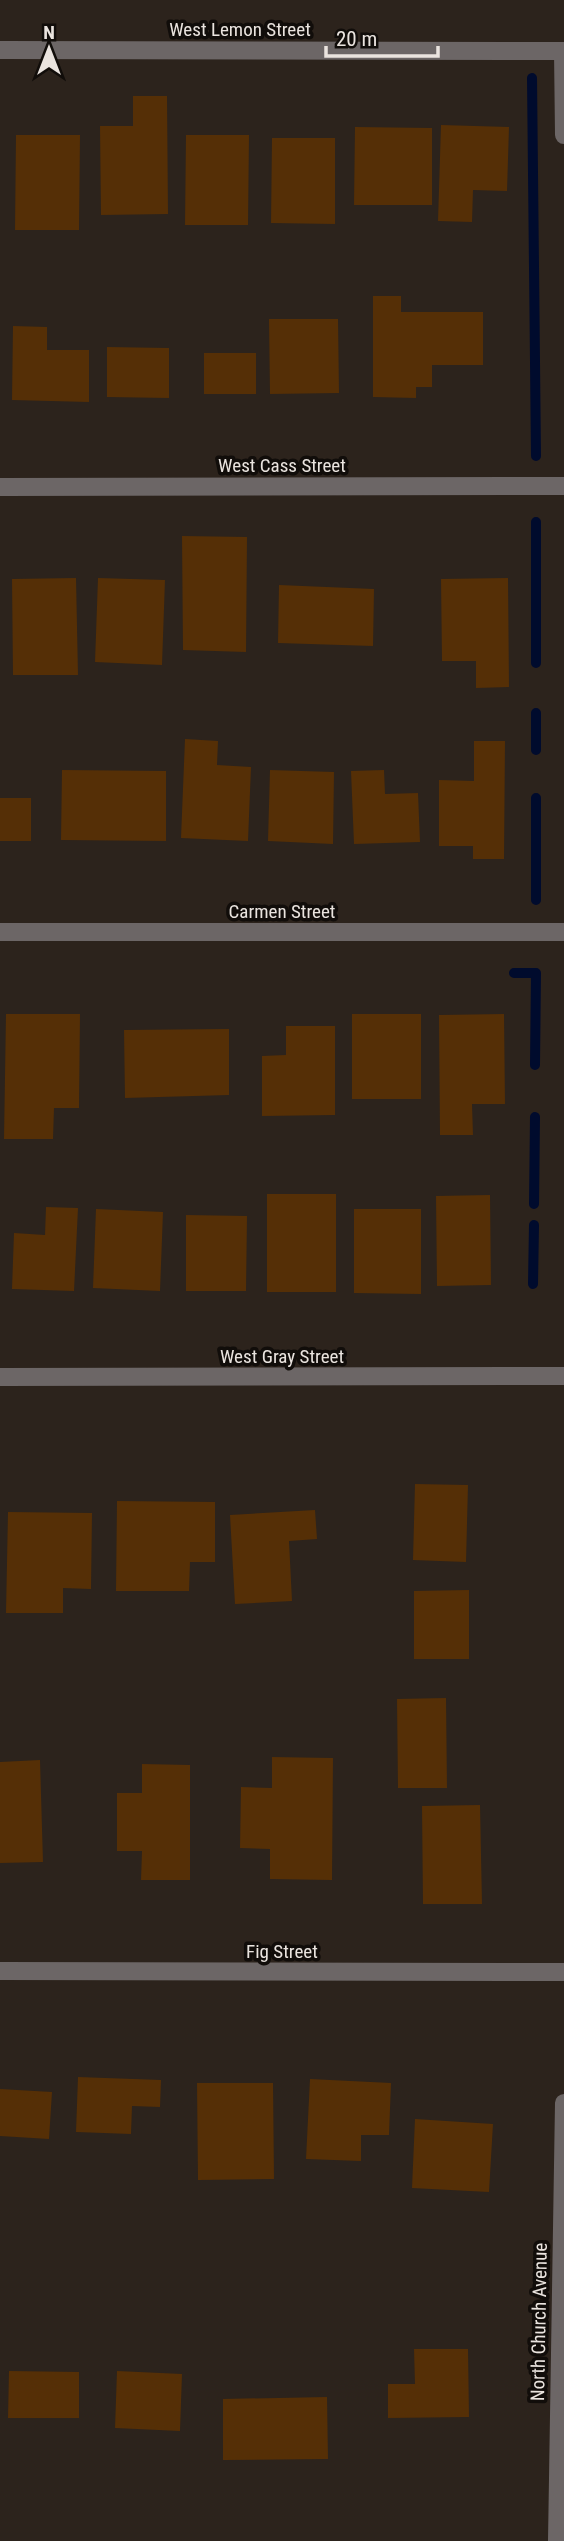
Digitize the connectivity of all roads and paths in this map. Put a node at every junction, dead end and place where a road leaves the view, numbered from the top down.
1 (0, 50) edge
2 (563, 51) edge
3 (564, 135) edge
4 (564, 486) edge
5 (0, 487) edge
6 (0, 932) edge
7 (564, 932) edge
8 (564, 1376) edge
9 (0, 1377) edge
10 (0, 1971) edge
11 (564, 1972) edge
12 (564, 2103) edge
13 (557, 2541) edge

1 - 2 street, West Lemon Street
2 - 3 street
4 - 5 street, West Cass Street
6 - 7 street, Carmen Street
8 - 9 street, West Gray Street
10 - 11 street, Fig Street
12 - 13 street, North Church Avenue

